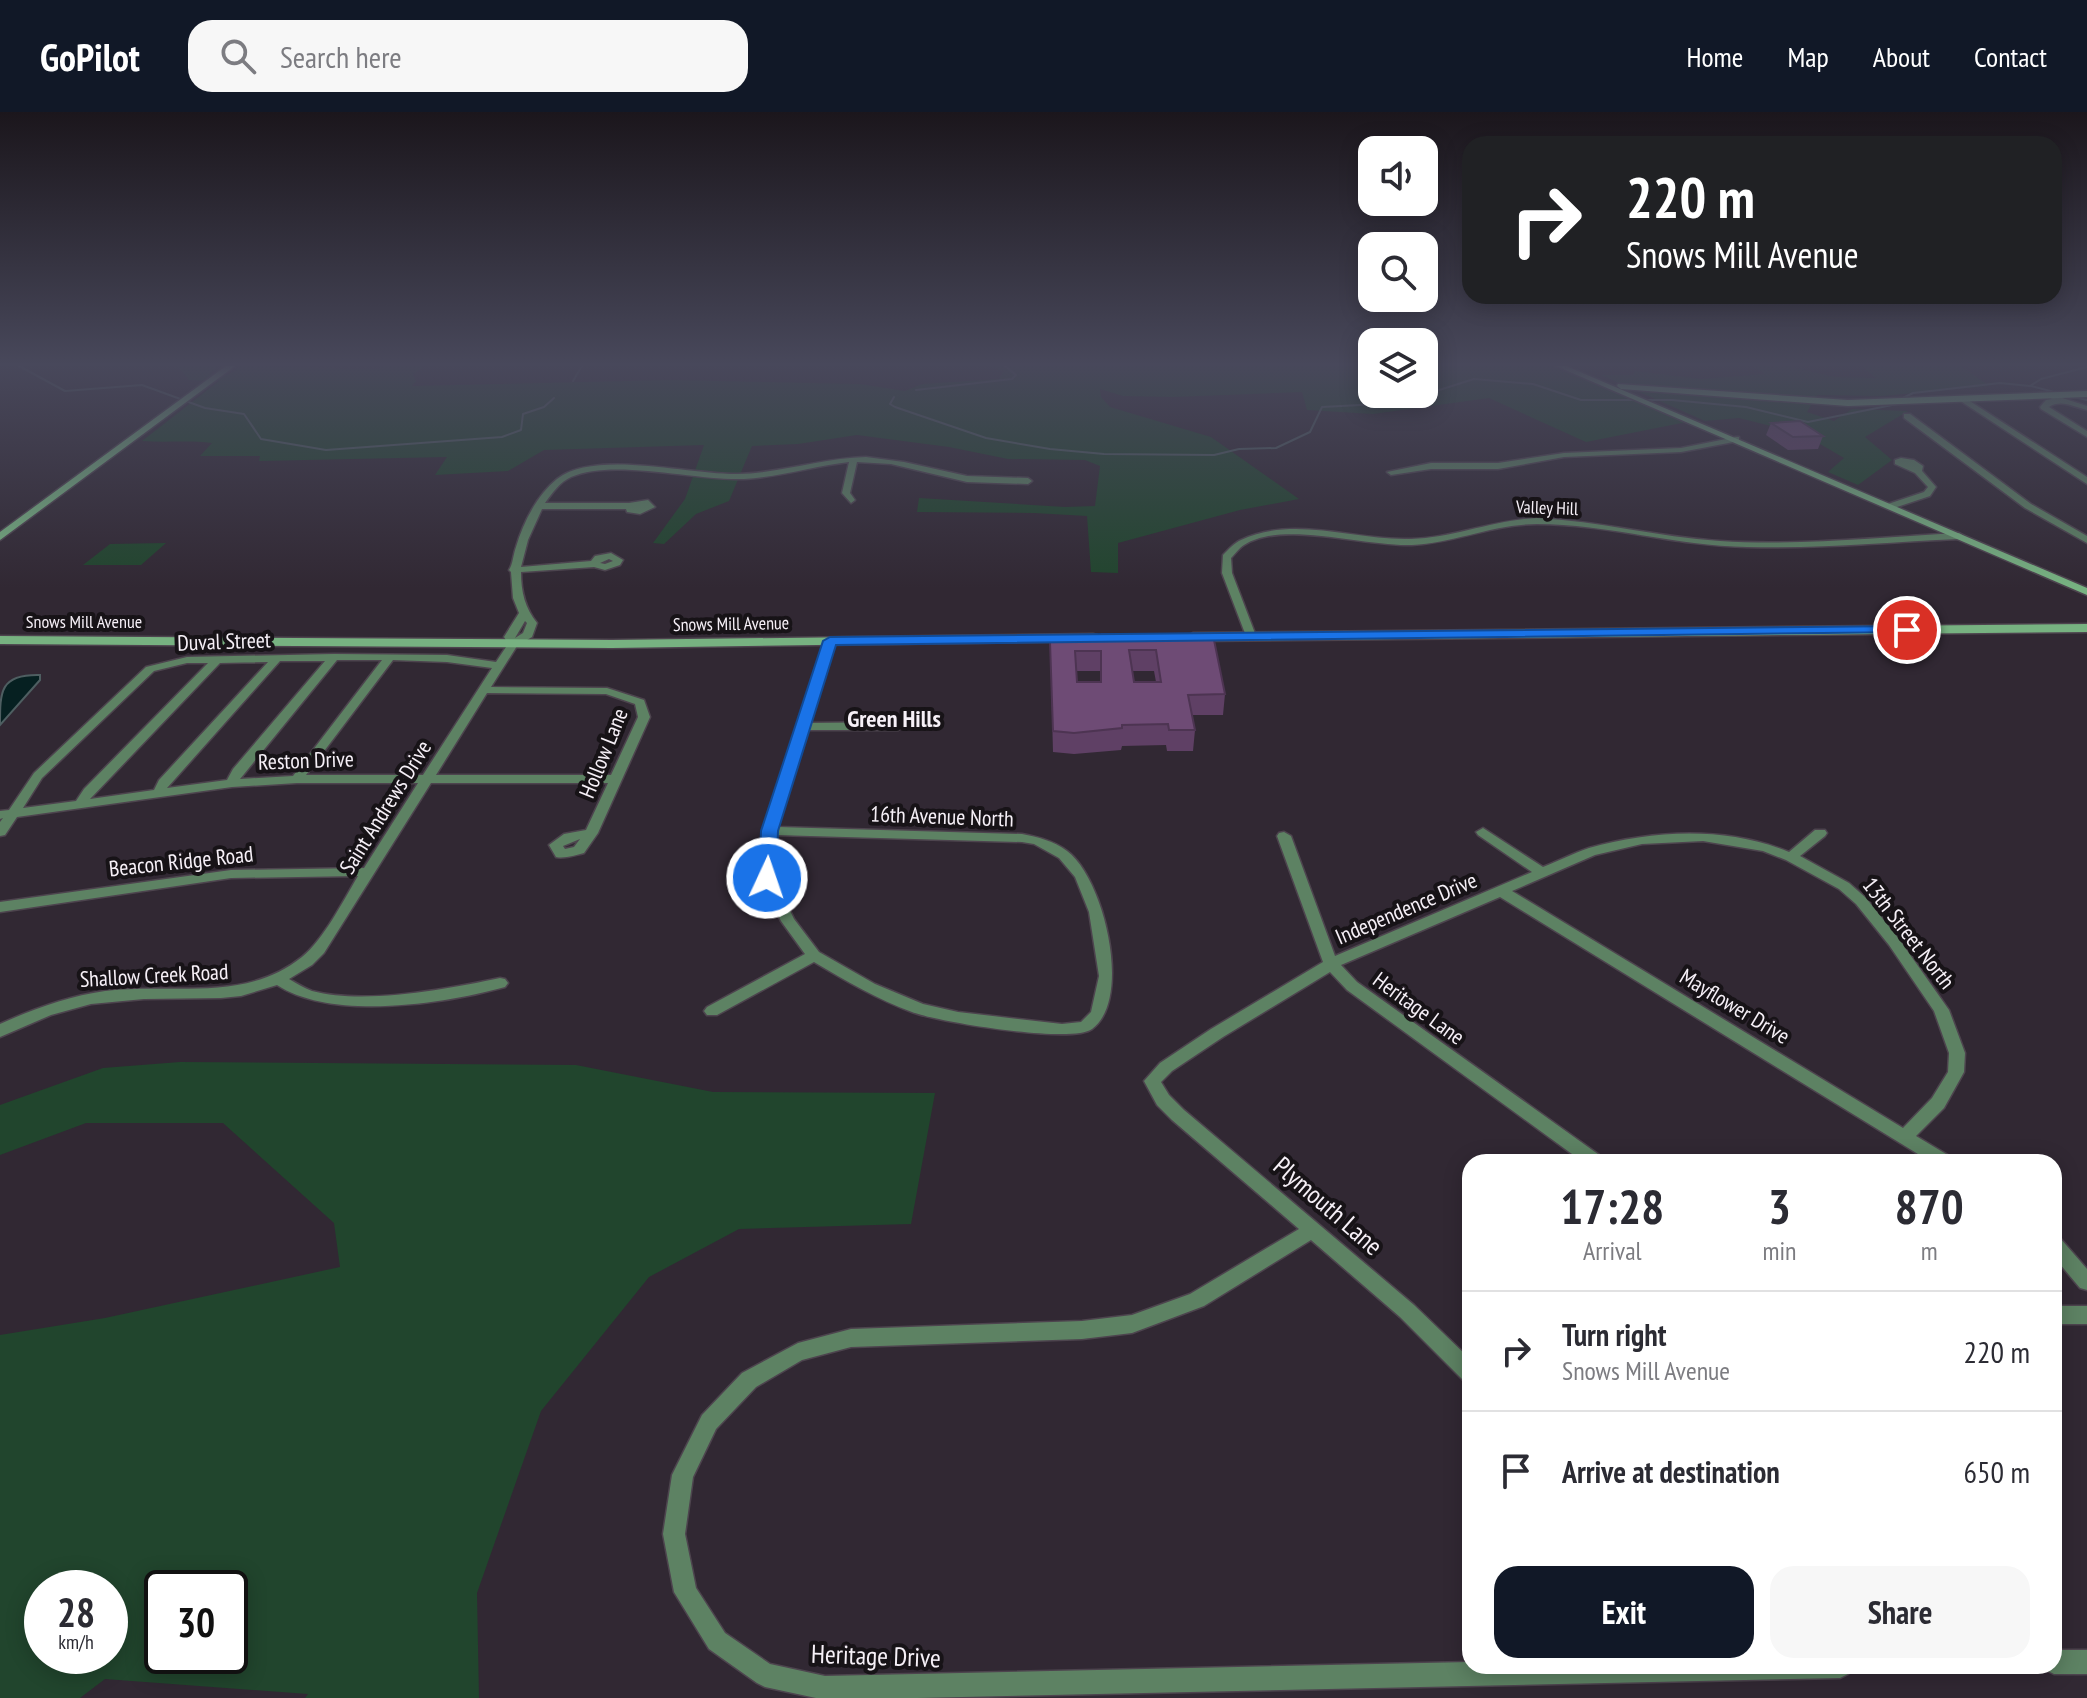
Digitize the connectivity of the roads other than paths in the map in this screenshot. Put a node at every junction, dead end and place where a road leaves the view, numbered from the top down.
1 (131, 440) edge
2 (1731, 440) edge
3 (1738, 440) edge
4 (1939, 440) edge
5 (2025, 440) edge
6 (854, 459) junction
7 (1918, 471) dead end
8 (1391, 472) dead end
9 (1028, 481) dead end
10 (2087, 481) edge
11 (851, 500) dead end
12 (542, 506) junction
13 (630, 506) dead end
14 (1891, 506) junction
15 (1959, 536) junction
16 (0, 537) edge
17 (2087, 540) edge
18 (594, 564) dead end
19 (514, 570) junction
20 (2087, 592) edge
21 (523, 615) junction
22 (2087, 628) edge
23 (1251, 636) junction
24 (1184, 637) edge
25 (1105, 638) edge
26 (0, 640) edge
27 (830, 641) junction
28 (513, 644) junction
29 (334, 657) junction
30 (390, 657) junction
31 (277, 658) junction
32 (217, 660) junction
33 (500, 665) junction
34 (484, 690) junction
35 (898, 726) dead end
36 (802, 727) junction
37 (428, 777) junction
38 (297, 779) junction
39 (617, 779) junction
40 (232, 783) junction
41 (158, 794) junction
42 (80, 805) junction
43 (6, 815) edge
44 (770, 831) junction
45 (0, 832) edge
46 (1483, 832) dead end
47 (591, 833) dead end
48 (1820, 833) dead end
49 (1284, 836) dead end
50 (1703, 837) joint
51 (1791, 857) junction
52 (368, 872) junction
53 (1541, 872) junction
54 (1501, 891) junction
55 (0, 907) edge
56 (814, 956) junction
57 (1331, 964) junction
58 (278, 979) junction
59 (500, 983) dead end
60 (712, 1011) dead end
61 (0, 1031) edge
62 (1152, 1081) joint
63 (1904, 1137) junction
64 (1585, 1154) edge
65 (1932, 1154) edge
66 (1313, 1230) junction
67 (2062, 1253) edge
68 (2087, 1282) edge
69 (2062, 1315) edge
70 (2087, 1315) edge
71 (1462, 1365) edge
72 (2062, 1662) edge
73 (2087, 1662) edge
74 (1462, 1672) edge

1 - 16 main road
2 - 8 street
3 - 14 main road
4 - 17 street
5 - 10 street
6 - 9 street
6 - 11 street
6 - 12 street
7 - 14 street
12 - 13 street
12 - 19 street
14 - 15 main road
15 - 20 main road
15 - 23 street, Valley Hill
18 - 19 street
19 - 21 street
21 - 28 street
21 - 28 street
22 - 23 main road
23 - 24 main road
25 - 27 main road, Snows Mill Avenue
26 - 28 main road, Snows Mill Avenue
27 - 28 main road, Snows Mill Avenue
27 - 36 street
28 - 33 street, Saint Andrews Drive
29 - 30 street, Duval Street
29 - 31 street, Duval Street
29 - 40 street
30 - 33 street, Duval Street
30 - 38 street
31 - 32 street, Duval Street
31 - 41 street
32 - 42 street
32 - 43 street, Duval Street
33 - 34 street, Saint Andrews Drive
34 - 37 street, Saint Andrews Drive
34 - 39 street, Hollow Lane
35 - 36 street
36 - 44 street
37 - 38 street, Reston Drive
37 - 39 street, Reston Drive
37 - 52 street, Saint Andrews Drive
38 - 40 street, Reston Drive
39 - 47 street, Hollow Lane
40 - 41 street, Reston Drive
41 - 42 street, Reston Drive
42 - 43 street, Reston Drive
43 - 45 street, Duval Street
44 - 56 street
44 - 56 street, 16th Avenue North
46 - 53 street
48 - 51 street
49 - 57 street, Heritage Lane
50 - 51 street, 13th Street North
50 - 53 street, Independence Drive
51 - 63 street, 13th Street North
52 - 55 street, Beacon Ridge Road
52 - 58 street, Saint Andrews Drive
53 - 54 street, Independence Drive
54 - 57 street, Independence Drive
54 - 63 street, Mayflower Drive
56 - 60 street
57 - 62 street, Independence Drive
57 - 64 street, Heritage Lane
58 - 59 street
58 - 61 street, Shallow Creek Road
62 - 66 street, Plymouth Lane
63 - 65 street, Mayflower Drive
66 - 71 street, Plymouth Lane
66 - 74 street, Heritage Drive
67 - 68 street
69 - 70 street
72 - 73 street

